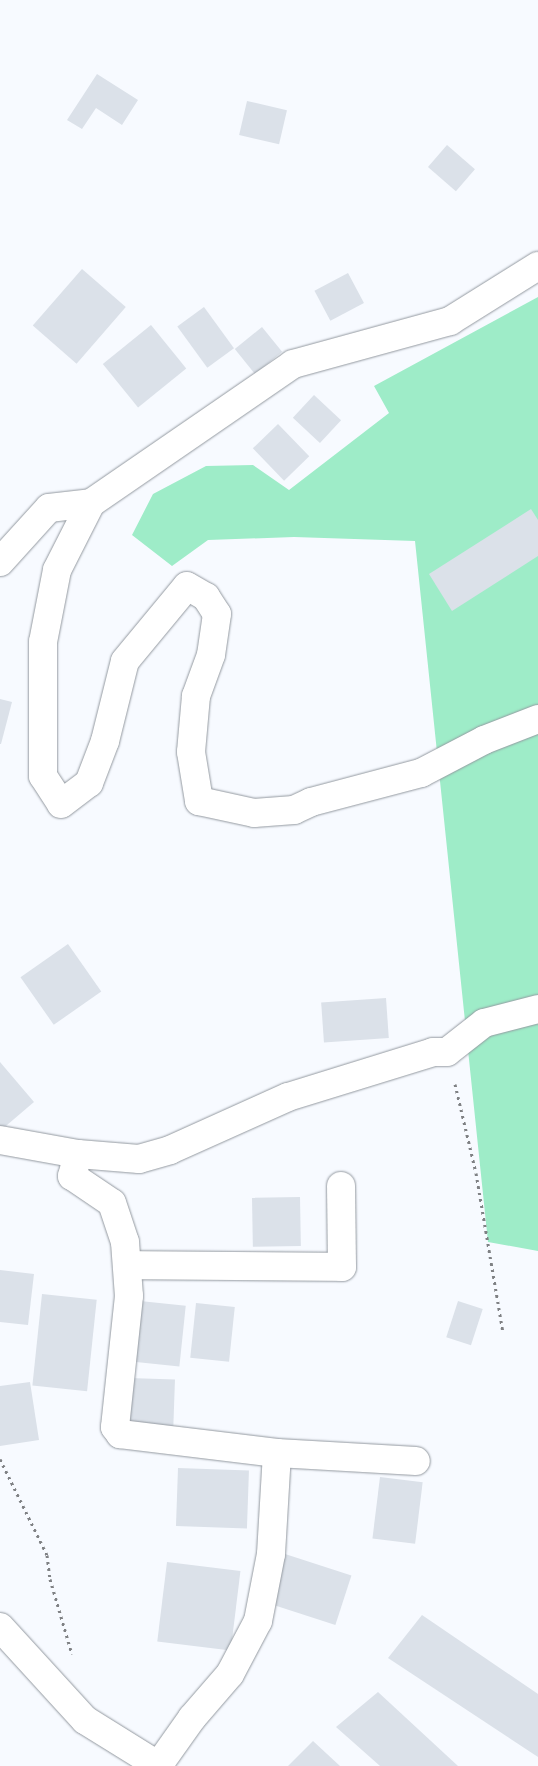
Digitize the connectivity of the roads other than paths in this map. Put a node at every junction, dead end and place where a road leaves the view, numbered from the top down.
1 (538, 266) edge
2 (91, 502) junction
3 (0, 562) edge
4 (538, 719) edge
5 (538, 1008) edge
6 (0, 1140) edge
7 (78, 1154) junction
8 (341, 1186) dead end
9 (127, 1265) junction
10 (277, 1453) junction
11 (416, 1461) dead end
12 (0, 1627) edge
13 (158, 1766) edge

1 - 2 street
2 - 3 street
2 - 4 street
5 - 7 street
6 - 7 street
7 - 9 street
8 - 9 street
9 - 10 street
10 - 11 street
10 - 13 street
12 - 13 street

